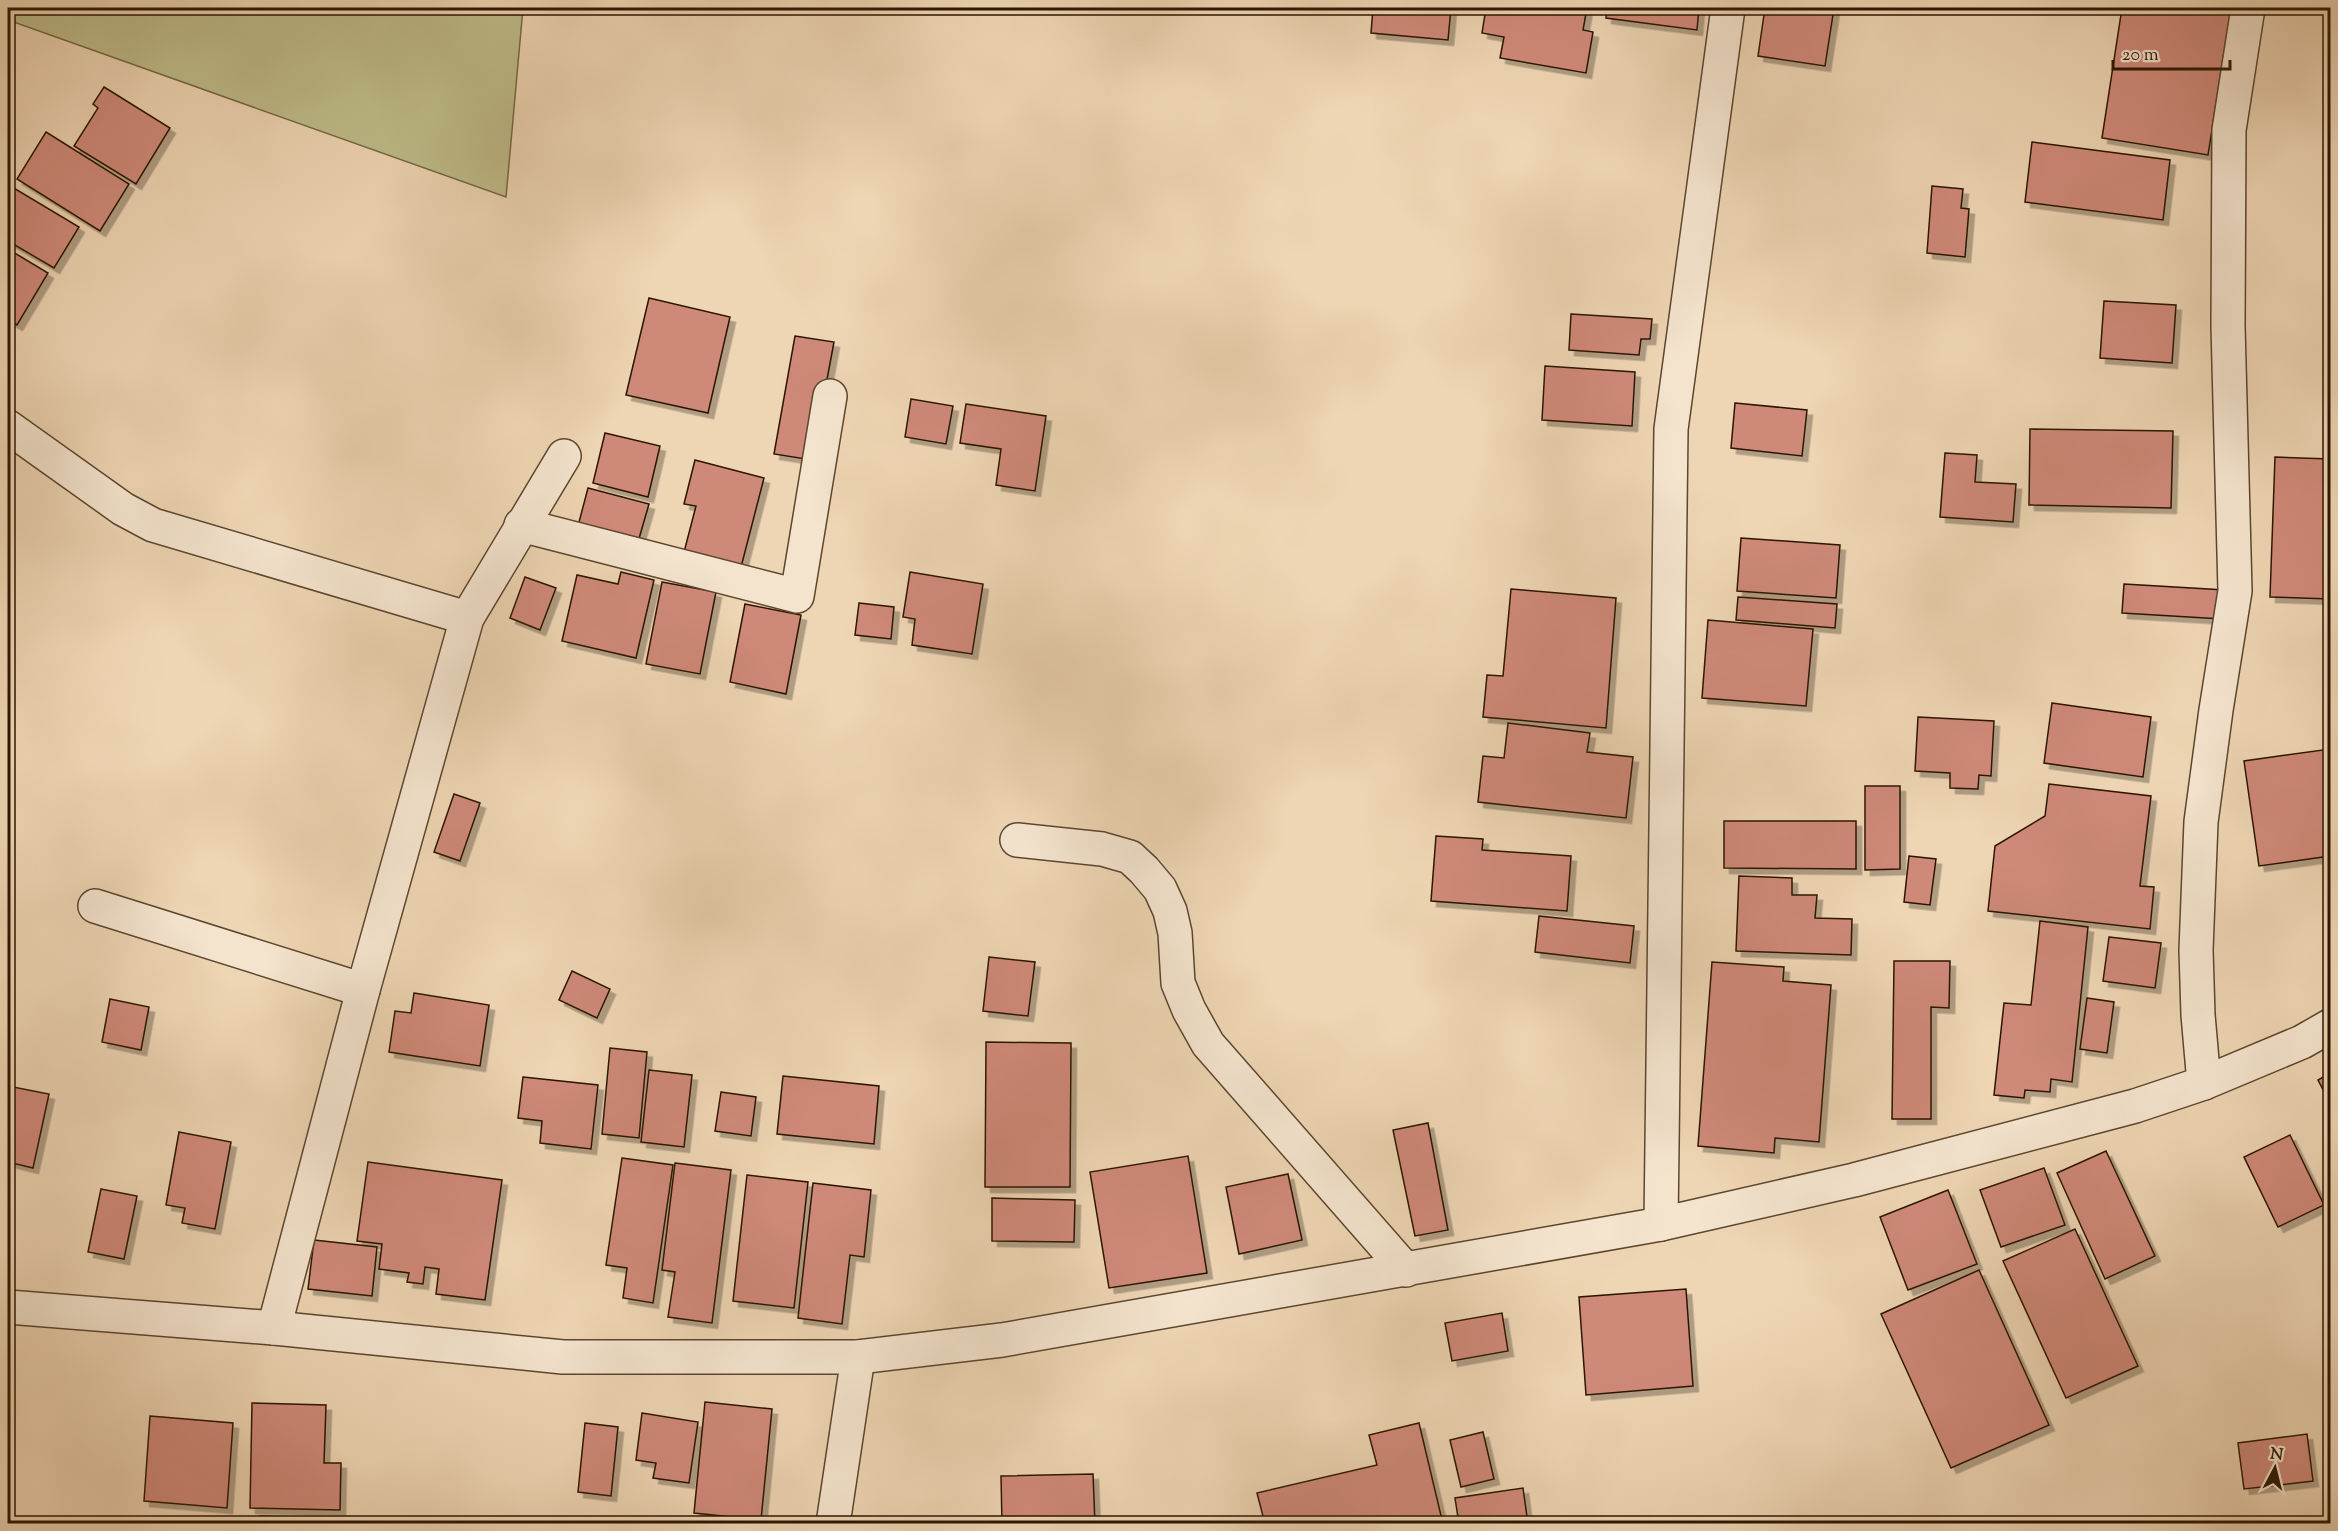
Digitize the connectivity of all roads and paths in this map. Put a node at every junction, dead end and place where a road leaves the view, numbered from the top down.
1 (1728, 8) edge
2 (2248, 8) edge
3 (830, 396) dead end
4 (8, 427) edge
5 (564, 456) dead end
6 (521, 525) junction
7 (467, 618) junction
8 (1017, 840) dead end
9 (95, 906) dead end
10 (363, 990) junction
11 (2331, 1026) edge
12 (2204, 1083) junction
13 (1661, 1224) junction
14 (1406, 1270) junction
15 (8, 1307) edge
16 (274, 1328) junction
17 (858, 1357) junction
18 (833, 1524) edge

1 - 13 street
2 - 12 street
3 - 6 street
4 - 7 street
5 - 6 street
6 - 7 street
7 - 10 street
8 - 14 street
9 - 10 street
10 - 16 street
11 - 12 street
12 - 13 street
13 - 14 street
14 - 17 street
15 - 16 street
16 - 17 street
17 - 18 street

